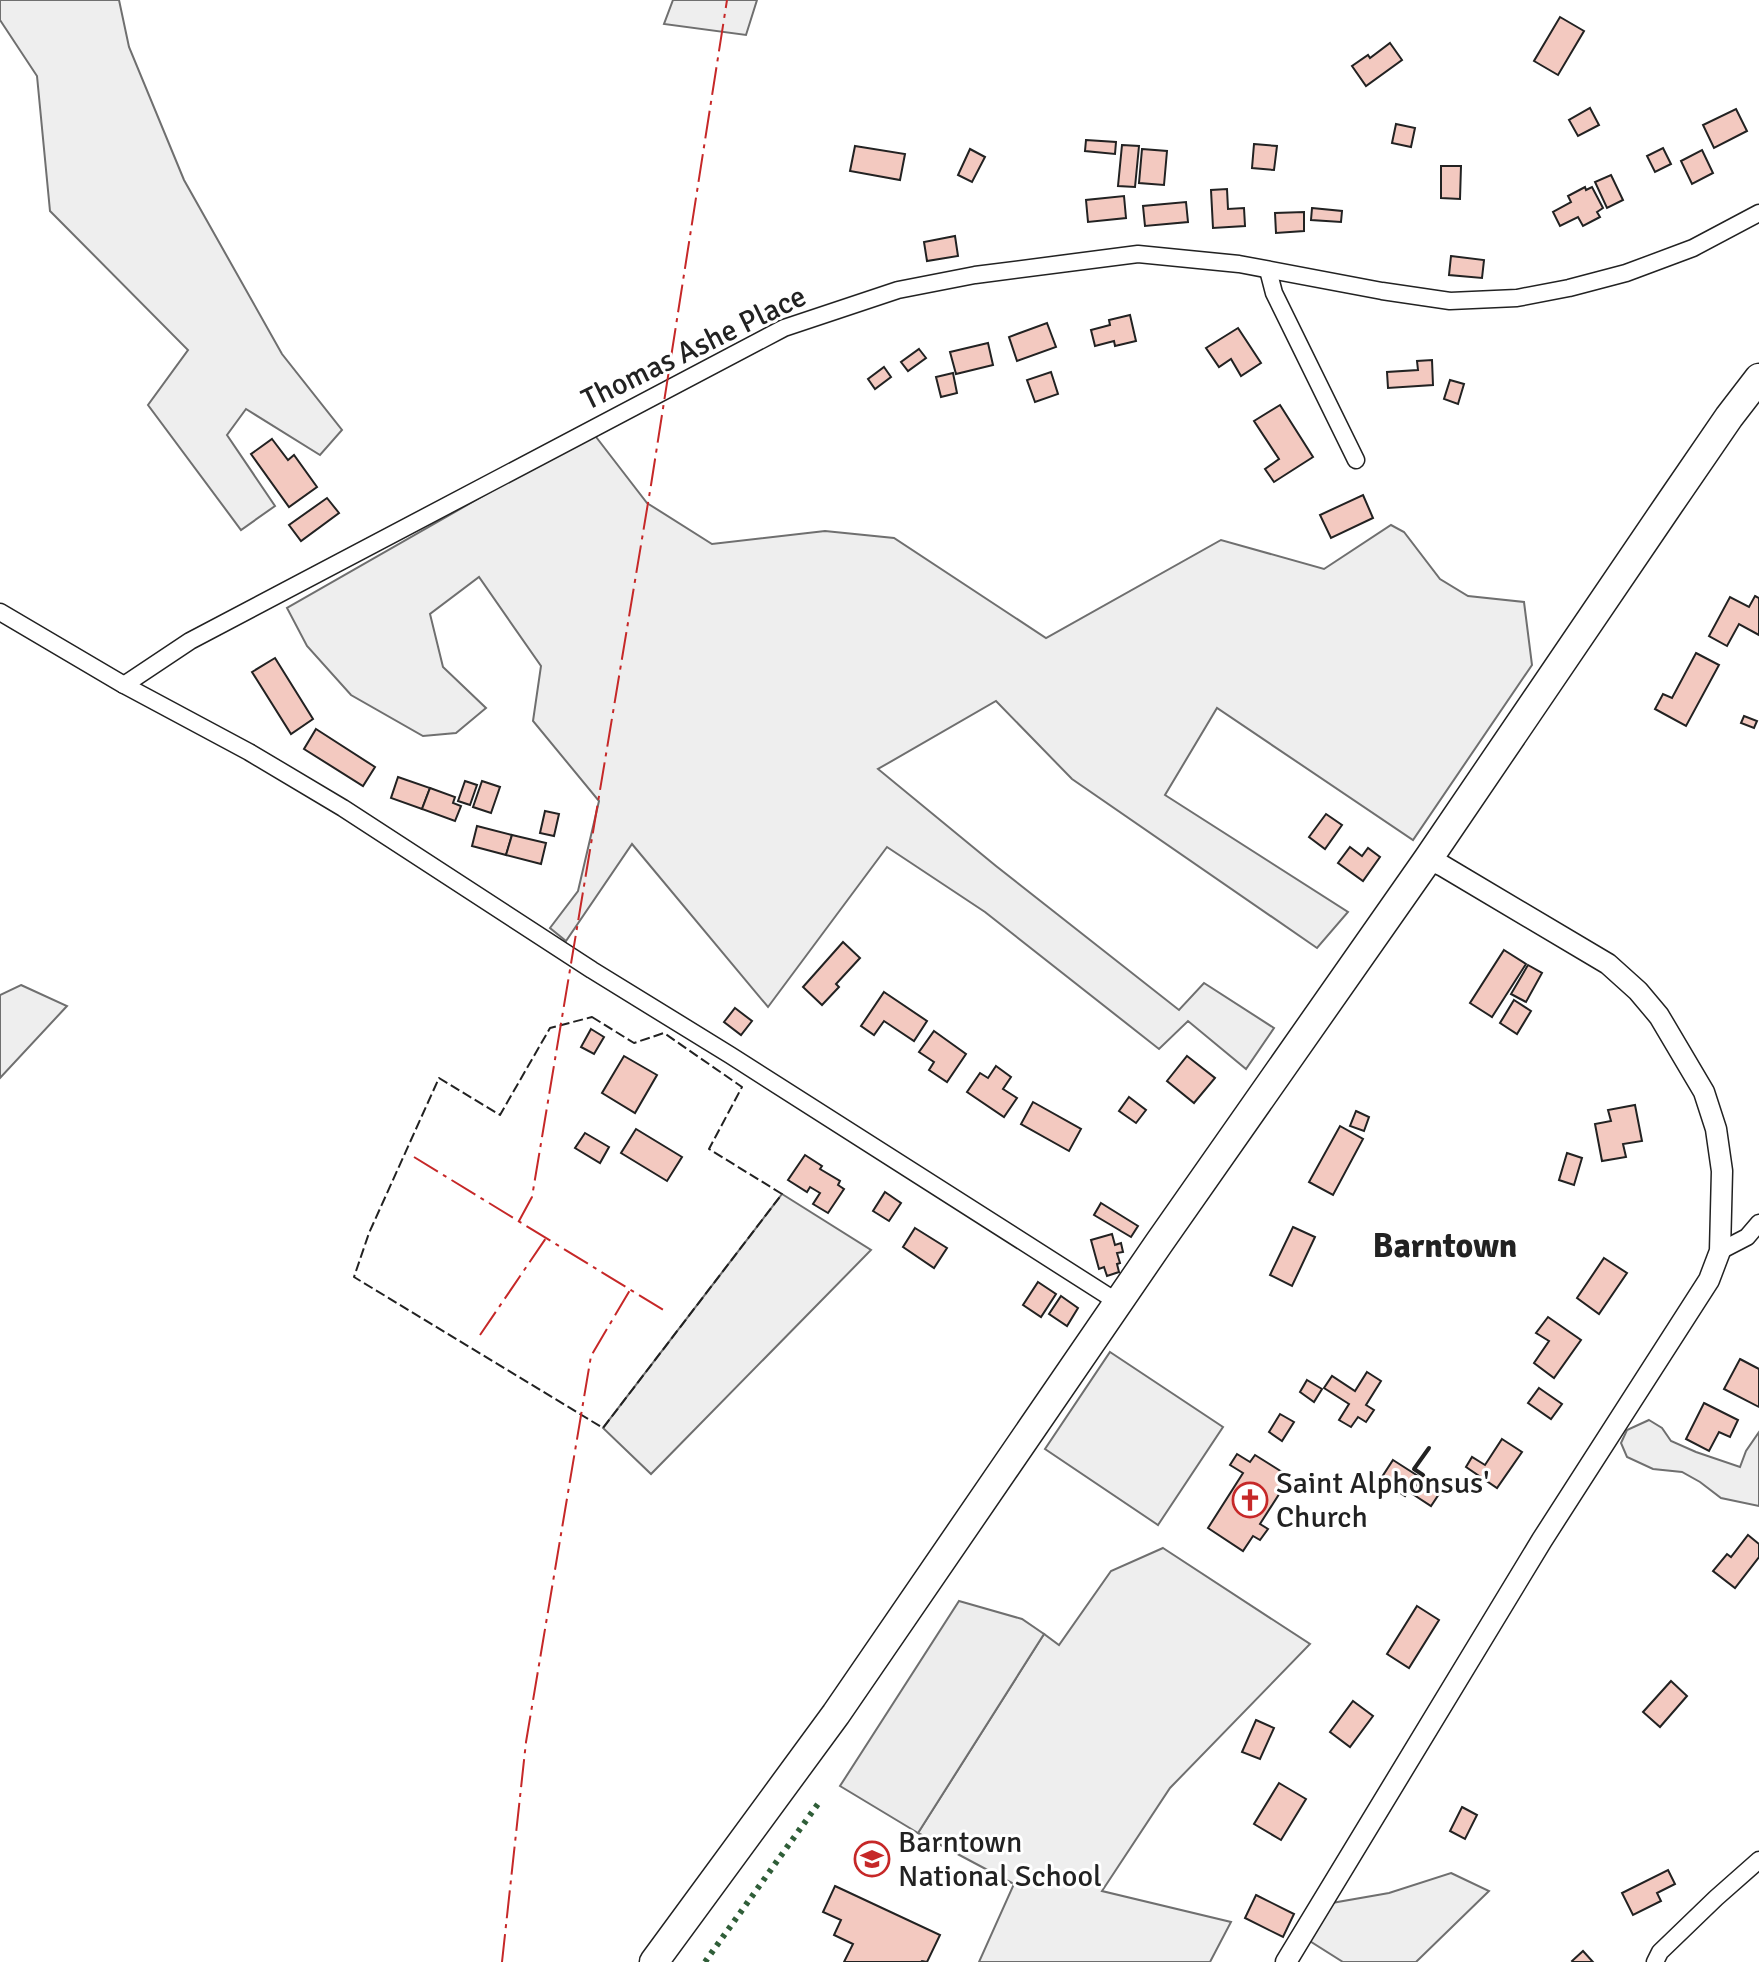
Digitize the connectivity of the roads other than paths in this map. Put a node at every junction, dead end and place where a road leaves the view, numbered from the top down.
1 (1759, 213) edge
2 (1268, 270) junction
3 (1759, 378) edge
4 (1356, 460) dead end
5 (0, 612) edge
6 (124, 685) junction
7 (1428, 859) junction
8 (1759, 1223) edge
9 (1720, 1251) junction
10 (1119, 1303) junction
11 (1759, 1860) edge
12 (654, 1962) edge
13 (1286, 1962) edge
14 (1655, 1962) edge

1 - 2 street, Thomas Ashe Place
2 - 4 street
2 - 6 street, Thomas Ashe Place
3 - 7 highway
5 - 6 street
6 - 10 street
7 - 9 street
7 - 10 highway
8 - 9 street
9 - 13 street
10 - 12 highway
11 - 14 street

